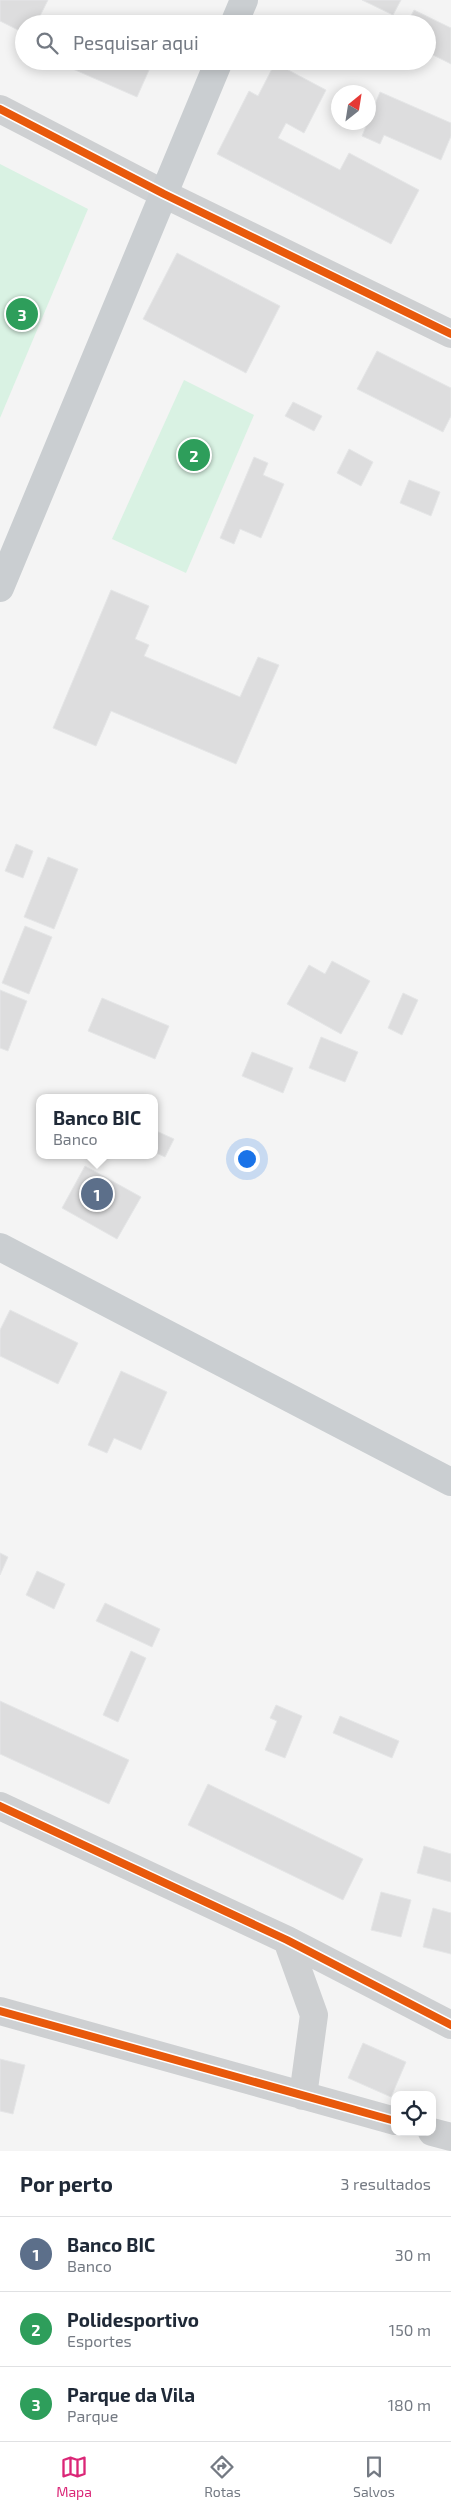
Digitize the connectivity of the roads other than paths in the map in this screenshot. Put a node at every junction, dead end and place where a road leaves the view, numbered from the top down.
1 (244, 0) edge
2 (238, 15) edge
3 (215, 70) edge
4 (0, 109) edge
5 (164, 194) junction
6 (451, 334) edge
7 (0, 588) edge
8 (0, 1247) edge
9 (451, 1482) edge
10 (0, 1806) edge
11 (287, 1940) junction
12 (0, 2011) edge
13 (451, 2025) edge
14 (303, 2096) junction
15 (391, 2121) edge
16 (436, 2133) edge
17 (451, 2137) edge

1 - 2 main road
3 - 5 main road
4 - 5 street
5 - 6 street
5 - 7 main road
8 - 9 main road
10 - 11 street
11 - 13 street
11 - 14 street
12 - 14 street
14 - 15 street
16 - 17 street

